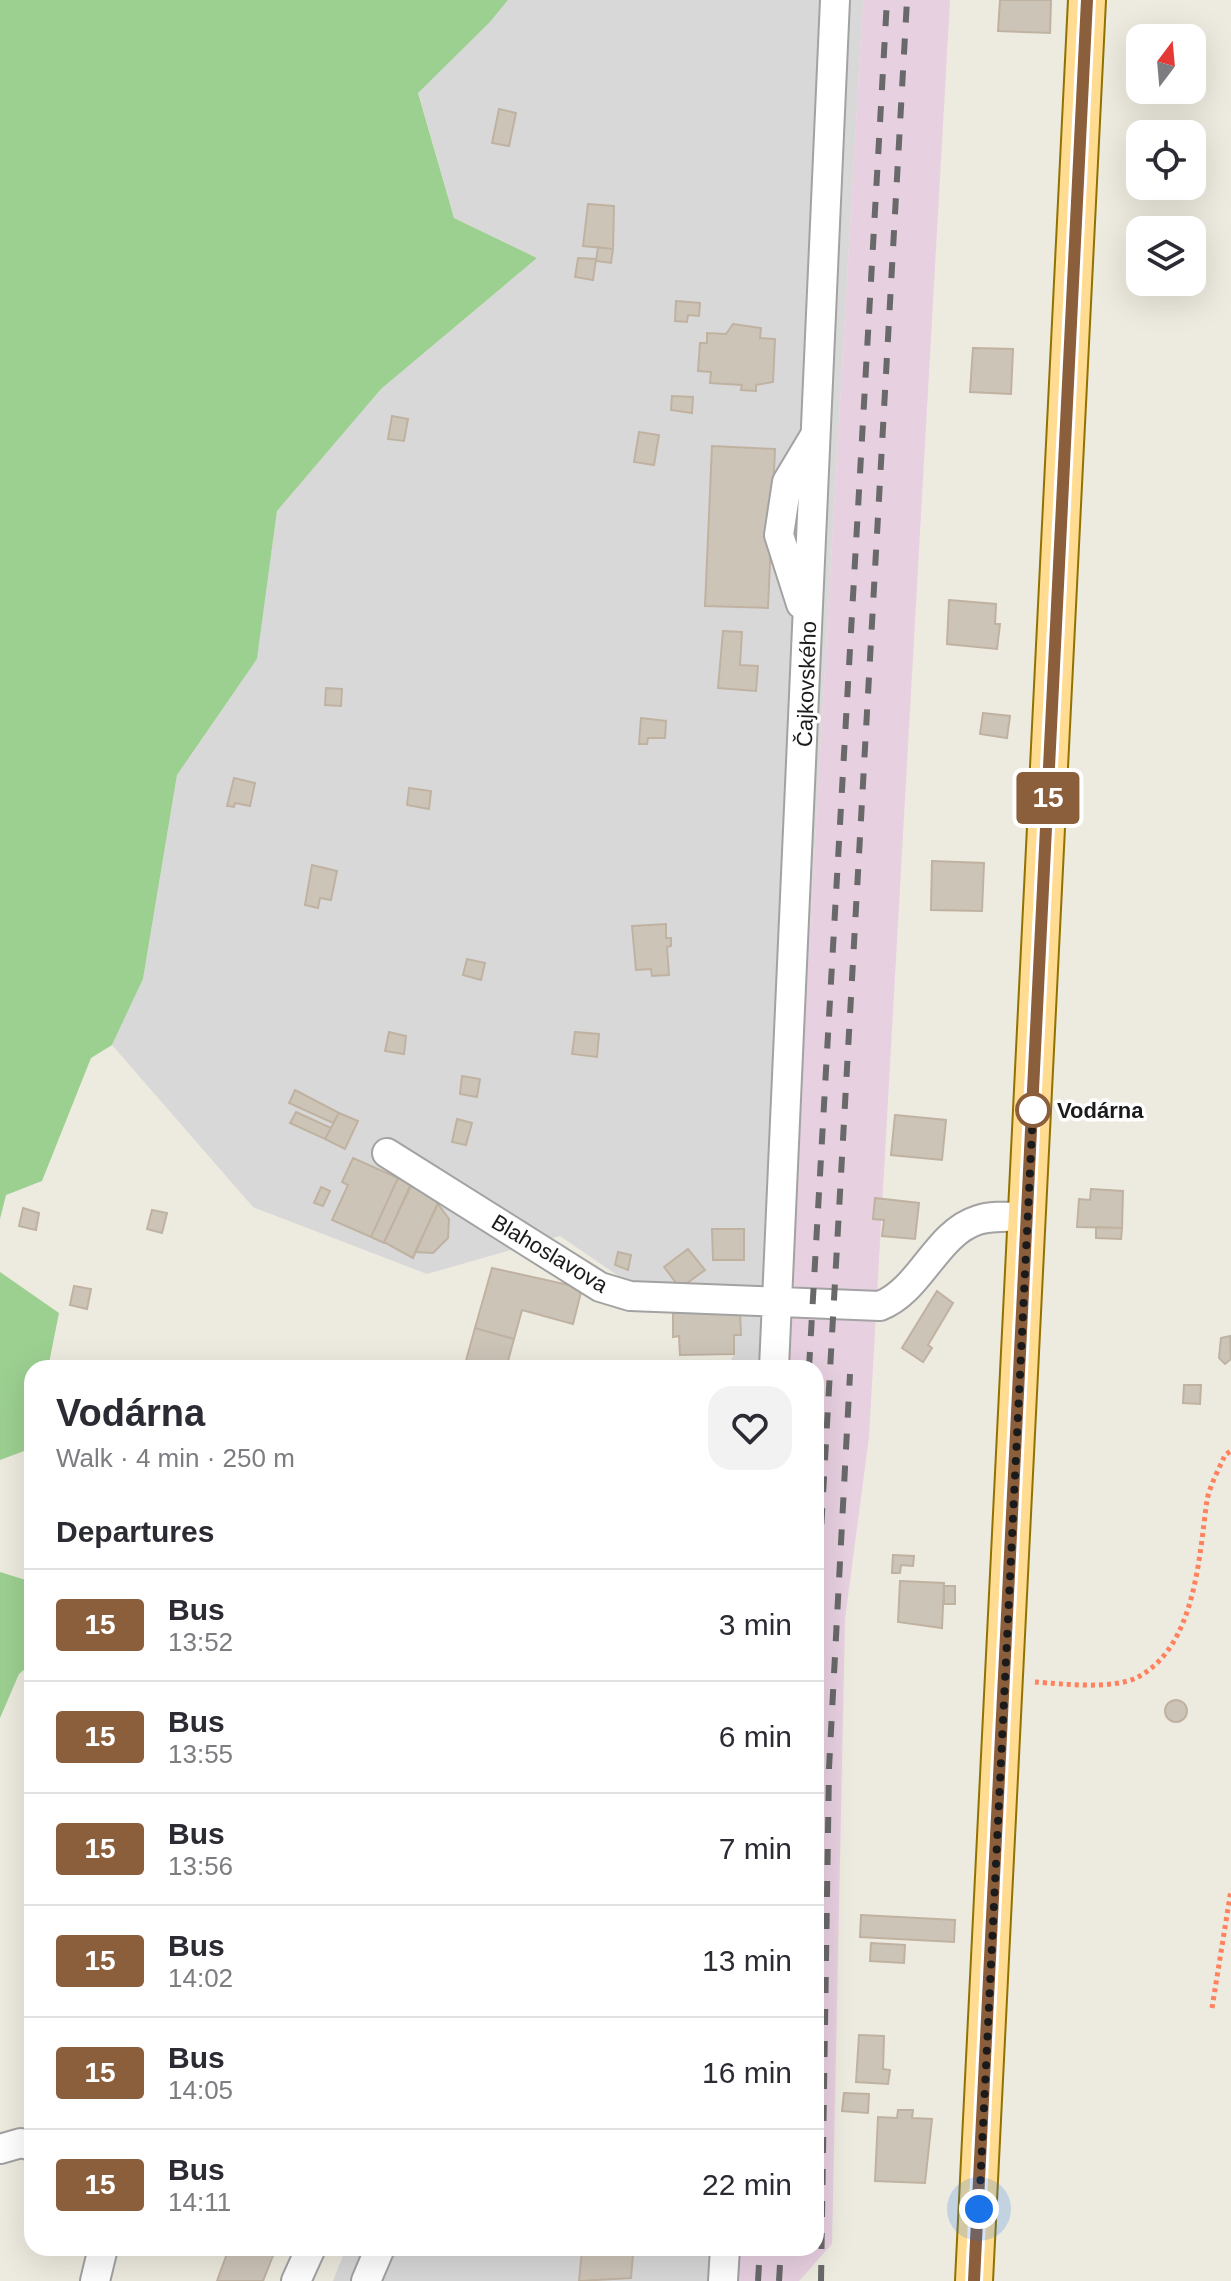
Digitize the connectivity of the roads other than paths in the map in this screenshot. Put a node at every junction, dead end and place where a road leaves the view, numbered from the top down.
1 (835, 0) edge
2 (1087, 0) edge
3 (387, 1153) dead end
4 (1028, 1217) junction
5 (778, 1303) junction
6 (774, 1360) edge
7 (24, 2144) edge
8 (0, 2149) edge
9 (101, 2256) edge
10 (307, 2256) edge
11 (377, 2256) edge
12 (725, 2256) edge
13 (95, 2281) edge
14 (296, 2281) edge
15 (366, 2281) edge
16 (723, 2281) edge
17 (974, 2281) edge

1 - 5 street, Čajkovského
2 - 4 main road
3 - 5 street, Blahoslavova
4 - 5 street, Blahoslavova
4 - 17 main road
5 - 6 street, Čajkovského
7 - 8 street
9 - 13 street
10 - 14 street
11 - 15 street
12 - 16 street

